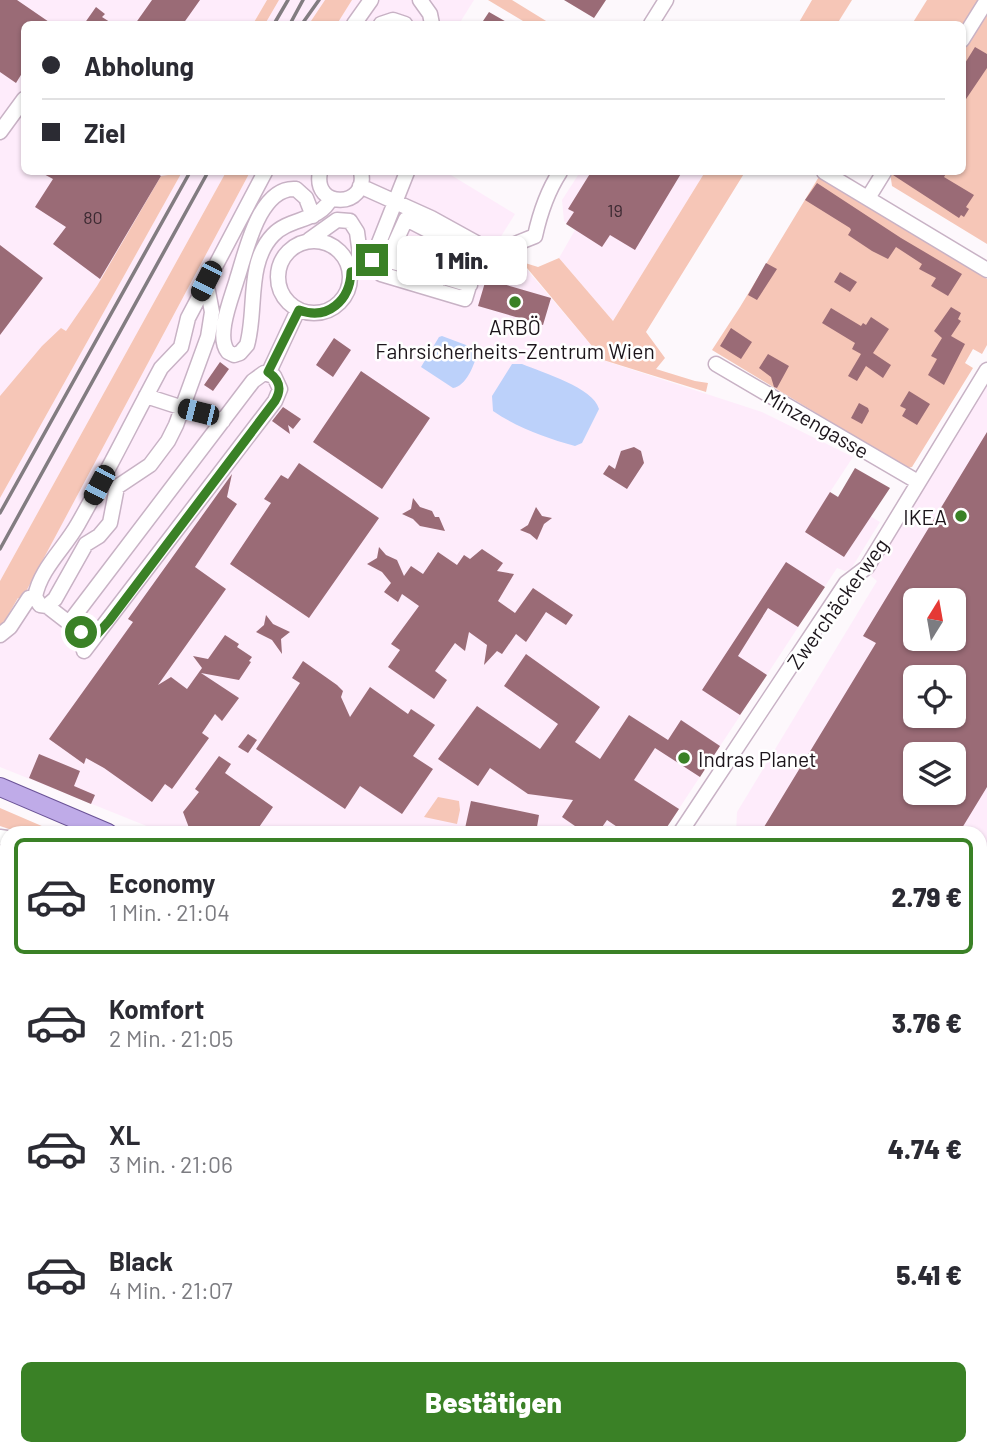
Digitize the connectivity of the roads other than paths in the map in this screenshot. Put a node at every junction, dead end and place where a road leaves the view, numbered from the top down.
1 (371, 0) edge
2 (420, 0) edge
3 (666, 0) edge
4 (986, 0) edge
5 (356, 21) edge
6 (431, 21) edge
7 (653, 21) edge
8 (966, 33) edge
9 (21, 103) edge
10 (0, 132) edge
11 (263, 175) edge
12 (320, 175) edge
13 (406, 175) edge
14 (558, 175) edge
15 (829, 175) edge
16 (882, 175) edge
17 (360, 179) edge
18 (331, 198) junction
19 (868, 198) junction
20 (393, 201) junction
21 (313, 216) junction
22 (396, 221) junction
23 (309, 240) junction
24 (450, 242) junction
25 (226, 245) junction
26 (245, 253) junction
27 (387, 260) junction
28 (356, 270) junction
29 (987, 270) edge
30 (439, 275) junction
31 (206, 281) junction
32 (470, 285) junction
33 (434, 291) junction
34 (299, 310) junction
35 (716, 364) dead end
36 (987, 370) edge
37 (268, 372) junction
38 (146, 396) junction
39 (183, 408) junction
40 (223, 421) junction
41 (918, 482) junction
42 (99, 485) junction
43 (114, 492) junction
44 (71, 535) junction
45 (86, 544) junction
46 (34, 597) junction
47 (47, 606) junction
48 (69, 623) junction
49 (0, 635) edge
50 (0, 787) edge
51 (92, 826) edge
52 (685, 826) edge

1 - 5 street
2 - 6 street
3 - 7 street
4 - 8 street
9 - 10 street
11 - 25 street
12 - 18 street
13 - 20 street
14 - 20 street
15 - 19 street
16 - 19 street
17 - 18 street
17 - 20 street
18 - 21 street
19 - 29 street
20 - 22 street
21 - 26 street
21 - 26 street
22 - 24 street
22 - 27 street
22 - 28 street
23 - 28 street
23 - 28 street
23 - 34 street
24 - 30 street
24 - 32 street
25 - 26 street
25 - 31 street
27 - 30 street
27 - 33 street
28 - 34 street
30 - 32 street
30 - 33 street
31 - 38 street
31 - 39 street
32 - 33 street
34 - 37 street
35 - 41 street, Minzengasse
36 - 41 street, Zwerchäckerweg
37 - 40 street
37 - 48 street
38 - 39 street
38 - 42 street
39 - 40 street
39 - 43 street
40 - 48 street
41 - 52 street, Zwerchäckerweg
42 - 43 street
42 - 44 street
43 - 45 street
44 - 45 street
44 - 46 street
45 - 47 street
46 - 47 street
46 - 49 street
47 - 48 street
50 - 51 main road

